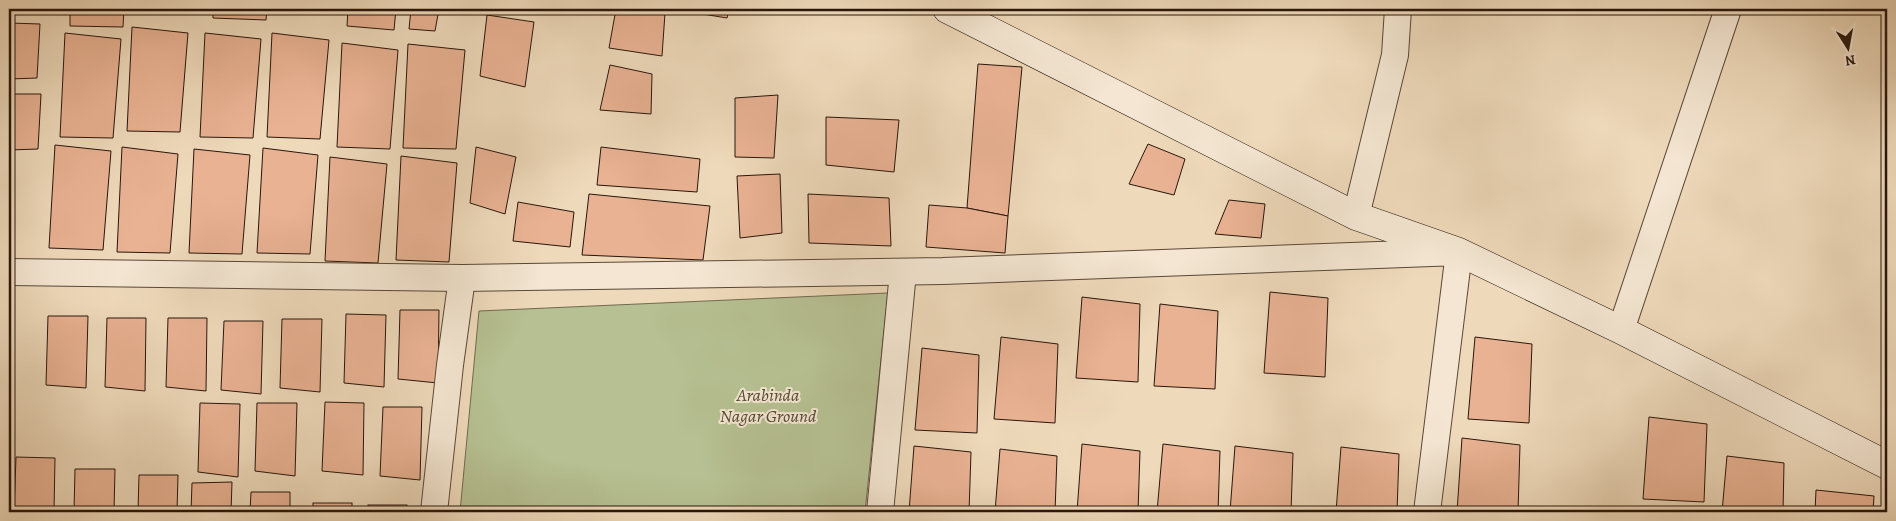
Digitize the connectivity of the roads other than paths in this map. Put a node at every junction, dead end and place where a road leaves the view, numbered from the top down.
1 (947, 9) edge
2 (1398, 9) edge
3 (1728, 9) edge
4 (1356, 216) junction
5 (1459, 252) junction
6 (9, 272) edge
7 (902, 272) junction
8 (462, 278) junction
9 (1622, 330) junction
10 (1887, 465) edge
11 (434, 512) edge
12 (880, 512) edge
13 (1427, 512) edge

1 - 4 main road
2 - 4 street
3 - 9 street
4 - 5 main road
5 - 7 street
5 - 9 main road
5 - 13 street
6 - 8 street
7 - 8 street
7 - 12 street
8 - 11 street
9 - 10 main road

